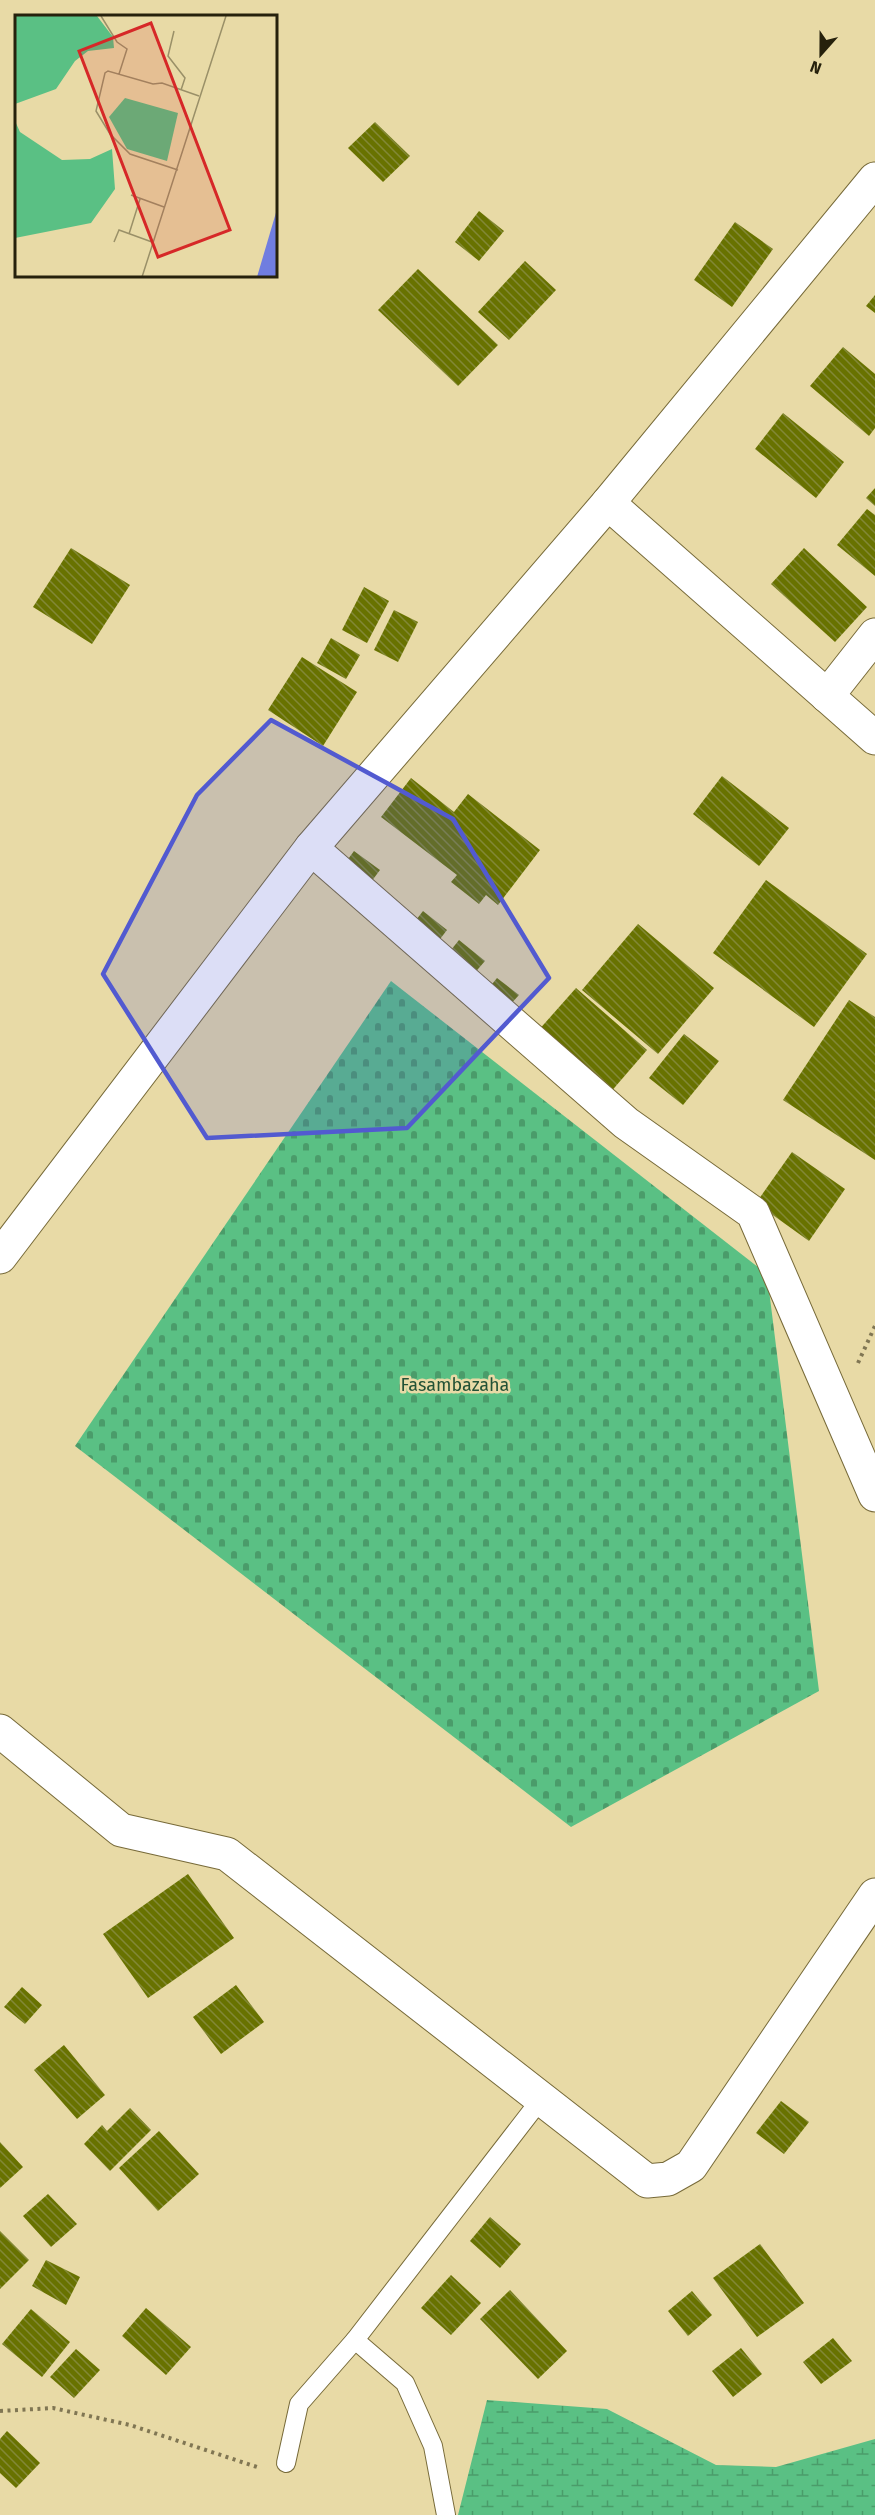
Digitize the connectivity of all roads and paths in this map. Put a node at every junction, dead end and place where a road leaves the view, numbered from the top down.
1 (874, 184) edge
2 (608, 503) junction
3 (875, 635) edge
4 (827, 696) junction
5 (875, 738) edge
6 (311, 848) junction
7 (0, 1257) edge
8 (875, 1495) edge
9 (0, 1731) edge
10 (875, 1895) edge
11 (542, 2099) junction
12 (355, 2340) junction
13 (0, 2411) edge
14 (286, 2463) joint
15 (446, 2515) edge

1 - 2 street
2 - 4 street
2 - 6 street
3 - 4 street
4 - 5 street
6 - 7 street
6 - 8 street
9 - 11 street
10 - 11 street
11 - 12 lane
12 - 14 lane
12 - 15 lane
13 - 14 path

